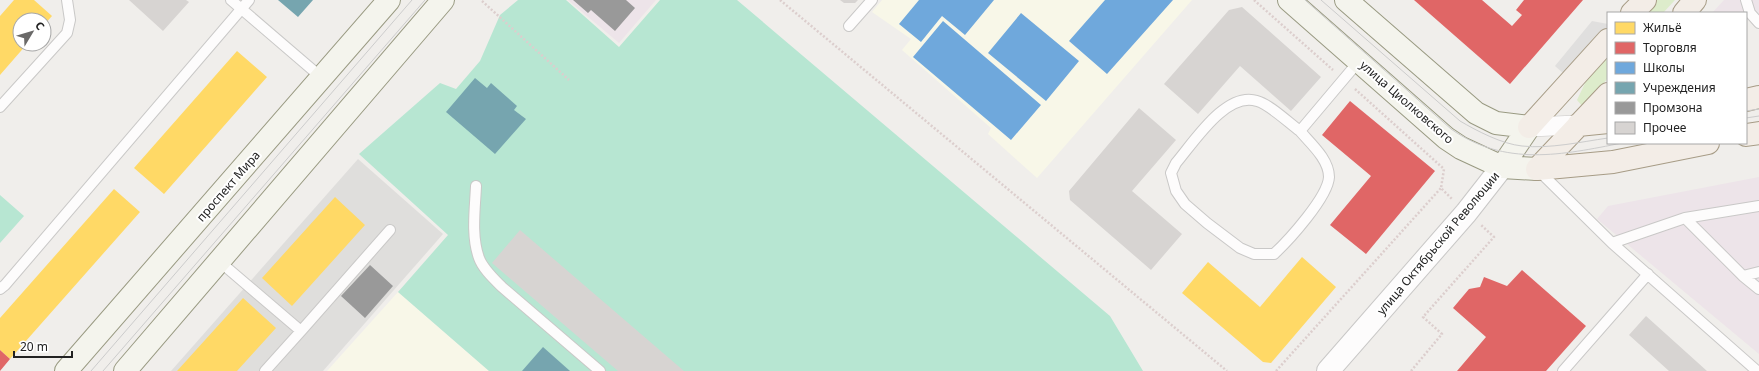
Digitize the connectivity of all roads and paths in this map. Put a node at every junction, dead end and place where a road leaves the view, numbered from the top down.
1 (66, 0) edge
2 (231, 0) edge
3 (249, 0) edge
4 (389, 0) edge
5 (443, 0) edge
6 (780, 0) edge
7 (872, 0) edge
8 (1254, 0) edge
9 (1288, 0) edge
10 (1346, 0) edge
11 (1644, 0) edge
12 (1695, 0) edge
13 (1746, 0) edge
14 (482, 1) edge
15 (241, 9) junction
16 (1633, 12) edge
17 (1685, 12) edge
18 (1759, 23) edge
19 (849, 26) dead end
20 (1607, 41) edge
21 (1359, 61) junction
22 (322, 78) junction
23 (1345, 79) junction
24 (569, 80) dead end
25 (1607, 95) edge
26 (1759, 97) edge
27 (1747, 100) edge
28 (0, 107) edge
29 (1607, 122) edge
30 (1578, 125) junction
31 (1529, 127) junction
32 (1300, 131) junction
33 (1759, 133) edge
34 (1747, 135) edge
35 (1703, 144) edge
36 (1502, 167) junction
37 (1537, 169) junction
38 (476, 186) dead end
39 (1441, 188) junction
40 (1759, 206) edge
41 (1466, 213) junction
42 (1685, 218) junction
43 (390, 230) dead end
44 (1612, 243) junction
45 (219, 261) junction
46 (1759, 272) edge
47 (1648, 274) junction
48 (1743, 276) junction
49 (0, 288) edge
50 (1759, 289) edge
51 (301, 331) junction
52 (66, 371) edge
53 (125, 371) edge
54 (265, 371) edge
55 (600, 371) edge
56 (1226, 371) edge
57 (1276, 371) edge
58 (1328, 371) edge
59 (1411, 371) edge
60 (1563, 371) edge
61 (1757, 371) edge

1 - 28 lane
2 - 15 lane
3 - 15 lane
4 - 22 main road, проспект Мира
5 - 45 main road
6 - 56 path
7 - 19 lane
8 - 23 path
9 - 21 main road, улица Циолковского
10 - 31 main road
11 - 16 main road
12 - 17 main road
13 - 18 lane
14 - 24 path
15 - 22 lane
15 - 49 lane
20 - 31 main road, улица Октябрьской Революции
21 - 23 lane
21 - 36 main road, улица Циолковского
22 - 52 main road, проспект Мира
23 - 32 lane
23 - 39 path
25 - 30 main road
26 - 27 main road
29 - 30 main road
30 - 31 street
30 - 37 main road
31 - 36 main road, улица Октябрьской Революции
32 - 32 lane
33 - 34 main road
35 - 37 main road, улица Циолковского
36 - 37 main road, улица Циолковского
36 - 41 street, улица Октябрьской Революции
37 - 44 lane
38 - 55 lane
39 - 41 path
39 - 57 path
40 - 42 lane
41 - 58 street, улица Октябрьской Революции
41 - 59 path
42 - 44 lane
42 - 48 lane
43 - 51 lane
44 - 47 lane
45 - 51 lane
45 - 53 main road
46 - 48 lane
47 - 60 lane
47 - 61 lane
48 - 50 lane
51 - 54 lane

